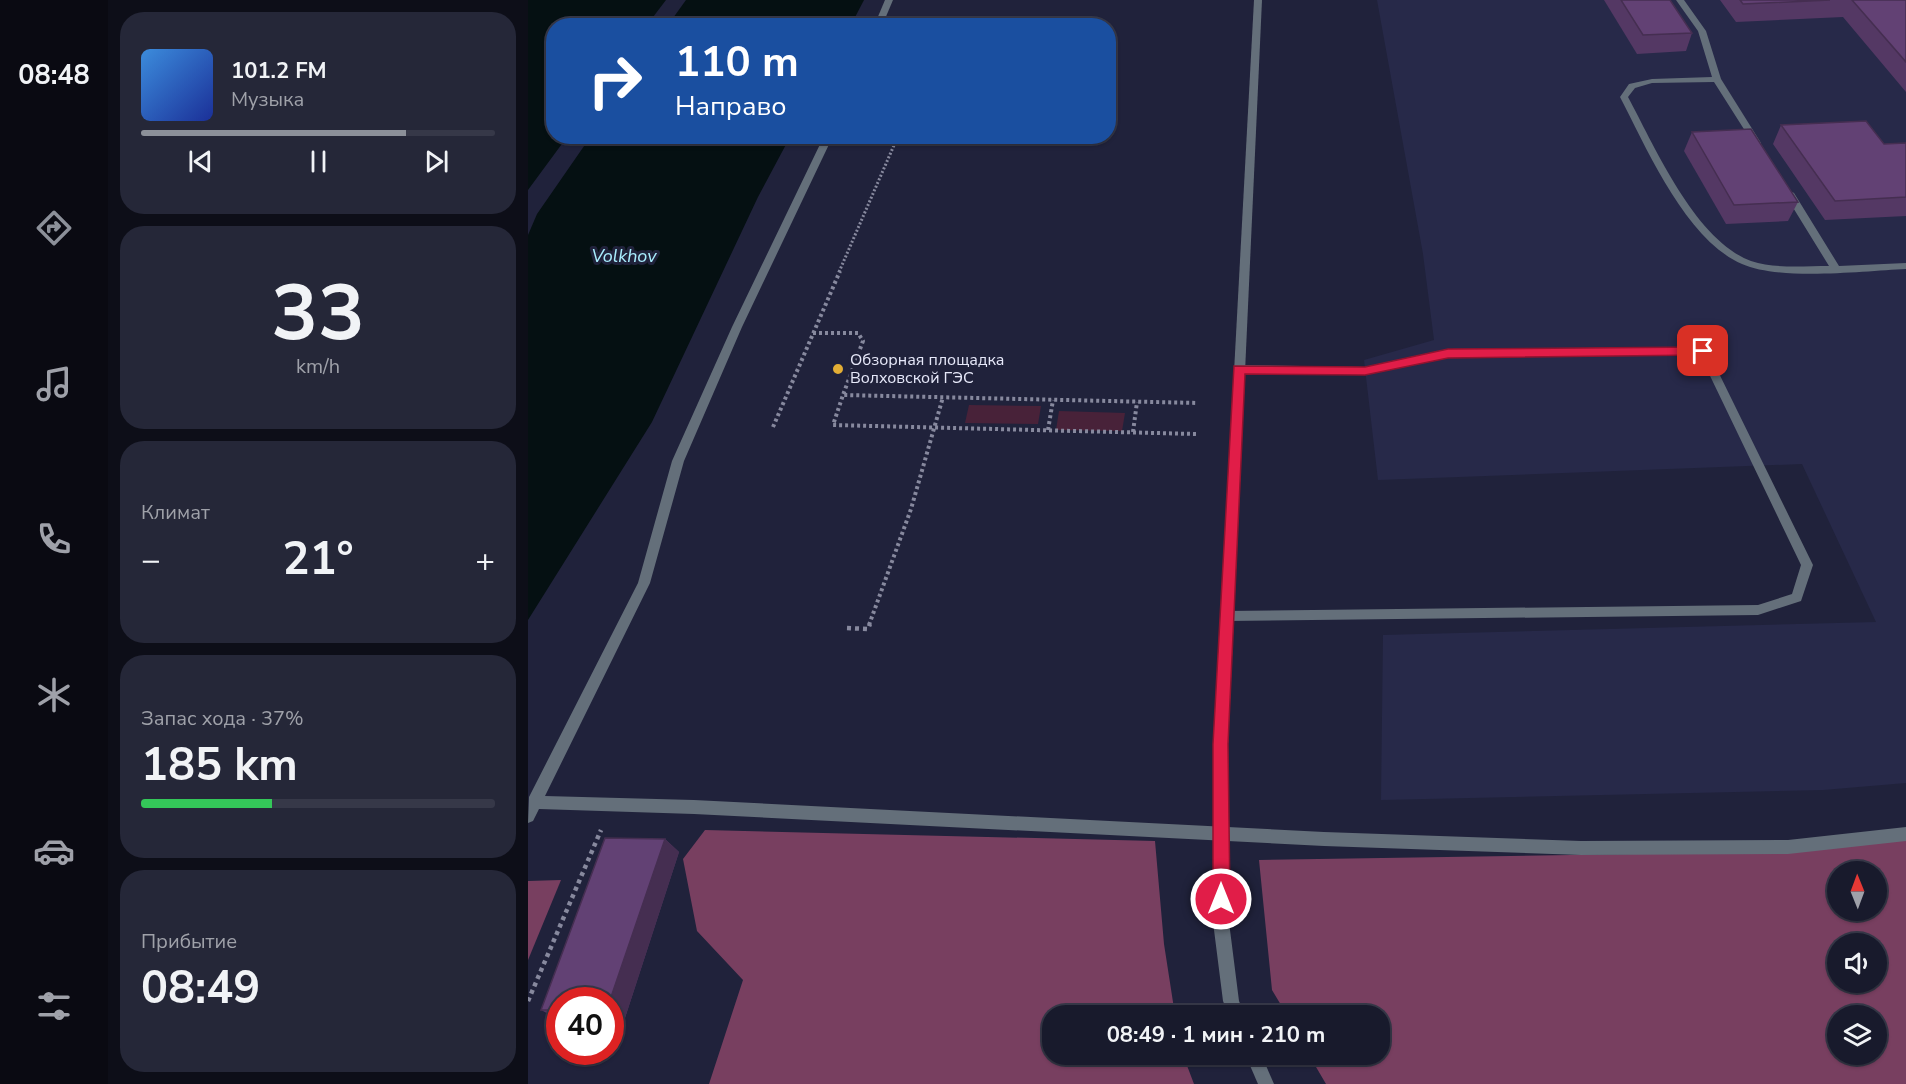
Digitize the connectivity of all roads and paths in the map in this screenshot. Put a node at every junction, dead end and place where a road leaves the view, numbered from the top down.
1 (889, 0) edge
2 (1258, 0) edge
3 (1680, 0) edge
4 (881, 18) edge
5 (1717, 79) junction
6 (826, 144) edge
7 (895, 144) edge
8 (1761, 149) edge
9 (1786, 189) edge
10 (1906, 266) edge
11 (1836, 269) junction
12 (813, 333) junction
13 (1239, 369) junction
14 (843, 395) junction
15 (943, 397) junction
16 (1053, 400) junction
17 (1137, 402) junction
18 (1198, 403) dead end
19 (773, 428) dead end
20 (935, 428) junction
21 (1048, 430) junction
22 (1133, 432) junction
23 (1196, 434) dead end
24 (1227, 616) junction
25 (847, 628) dead end
26 (534, 802) junction
27 (612, 804) junction
28 (528, 816) edge
29 (1906, 834) edge
30 (528, 1000) edge
31 (1232, 1005) edge
32 (1258, 1065) edge
33 (1266, 1084) edge

1 - 4 street
2 - 13 street
3 - 5 street
5 - 8 street
5 - 11 street
6 - 26 street
7 - 12 path
9 - 11 street
10 - 11 street
12 - 14 path
12 - 19 path
13 - 24 street
13 - 24 street
14 - 15 path
14 - 20 path
15 - 16 path
15 - 20 path
16 - 17 path
16 - 21 path
17 - 18 path
17 - 22 path
20 - 21 path
20 - 25 path
21 - 22 path
22 - 23 path
24 - 31 street, bridge
26 - 27 street
26 - 28 street
27 - 29 street
27 - 30 path
32 - 33 street

